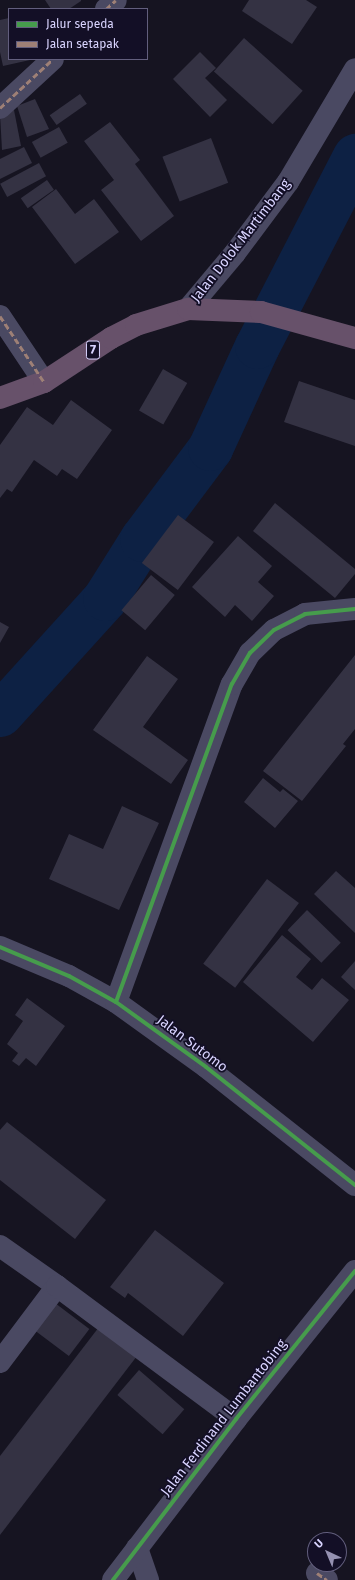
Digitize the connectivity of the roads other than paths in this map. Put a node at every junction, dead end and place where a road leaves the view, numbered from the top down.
1 (116, 0) edge
2 (107, 8) edge
3 (52, 60) edge
4 (355, 69) edge
5 (0, 108) edge
6 (188, 309) junction
7 (0, 316) edge
8 (352, 337) edge
9 (44, 382) junction
10 (0, 398) edge
11 (355, 609) edge
12 (0, 947) edge
13 (116, 1002) junction
14 (355, 1186) edge
15 (0, 1246) edge
16 (355, 1271) edge
17 (57, 1286) junction
18 (0, 1362) edge
19 (236, 1419) junction
20 (137, 1548) junction
21 (114, 1580) edge
22 (148, 1580) edge

1 - 2 street
3 - 5 street
4 - 6 street, Jalan Dolok Martimbang
6 - 8 highway, 7
6 - 9 highway, 7
7 - 9 street
9 - 10 highway, 7
11 - 13 street
12 - 13 street, Jalan Sutomo
13 - 14 street, Jalan Sutomo
15 - 17 street
16 - 19 street, Jalan Ferdinand Lumbantobing
17 - 18 street
17 - 19 street
19 - 20 street, Jalan Ferdinand Lumbantobing
20 - 21 street, Jalan Ferdinand Lumbantobing
20 - 22 street

